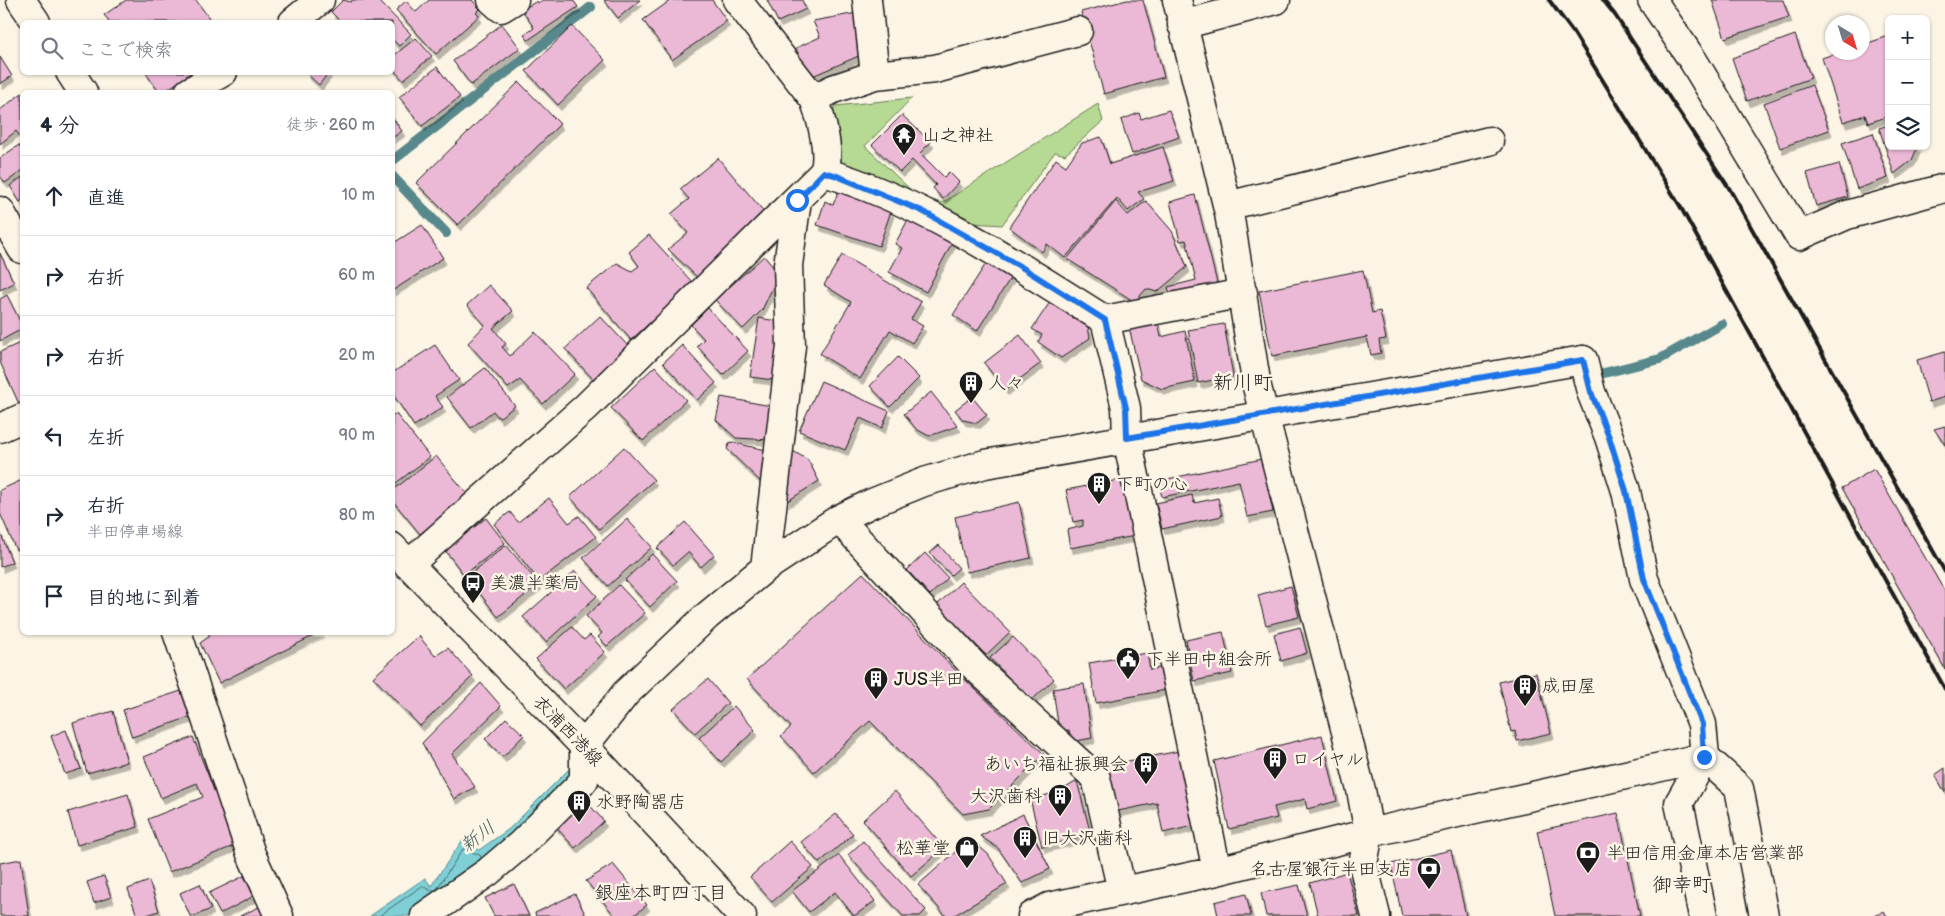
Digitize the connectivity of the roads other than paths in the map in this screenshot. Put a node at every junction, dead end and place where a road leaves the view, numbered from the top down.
1 (21, 0) edge
2 (320, 0) edge
3 (492, 0) edge
4 (514, 0) edge
5 (737, 0) edge
6 (867, 0) edge
7 (1276, 0) edge
8 (1652, 0) edge
9 (1179, 12) edge
10 (35, 20) edge
11 (295, 20) edge
12 (1078, 30) dead end
13 (72, 75) edge
14 (218, 75) edge
15 (875, 75) junction
16 (82, 90) edge
17 (192, 90) edge
18 (814, 99) junction
19 (1489, 142) dead end
20 (824, 172) junction
21 (1945, 188) edge
22 (797, 200) junction
23 (1227, 206) junction
24 (0, 211) edge
25 (20, 246) edge
26 (1243, 293) junction
27 (1105, 320) junction
28 (1265, 415) junction
29 (20, 419) edge
30 (0, 428) edge
31 (1127, 438) junction
32 (839, 519) junction
33 (400, 556) edge
34 (765, 568) junction
35 (178, 635) edge
36 (584, 746) junction
37 (1704, 757) junction
38 (1369, 833) junction
39 (1217, 871) junction
40 (1122, 891) junction
41 (279, 916) edge
42 (425, 916) edge
43 (742, 916) edge
44 (1032, 916) edge
45 (1376, 916) edge
46 (1702, 916) edge
47 (1764, 916) edge

1 - 10 street
2 - 11 street
3 - 4 street
5 - 18 street
6 - 15 street
7 - 9 street
8 - 21 street
9 - 23 street
12 - 15 street
13 - 16 street
14 - 17 street
15 - 18 street
18 - 20 street
19 - 23 street
20 - 22 street
20 - 27 street
22 - 33 street
22 - 34 street
23 - 26 street
24 - 25 street
26 - 27 street
26 - 28 street
27 - 31 street
28 - 31 street
28 - 37 street
28 - 38 street
29 - 30 street
31 - 32 street
31 - 39 street
32 - 34 street
32 - 40 street
33 - 36 street, 衣浦西港線
34 - 36 street
35 - 41 street
36 - 42 street
36 - 43 street, 衣浦西港線
37 - 38 street
37 - 46 street
37 - 47 street
38 - 39 street
38 - 45 street
39 - 40 street
40 - 44 street

